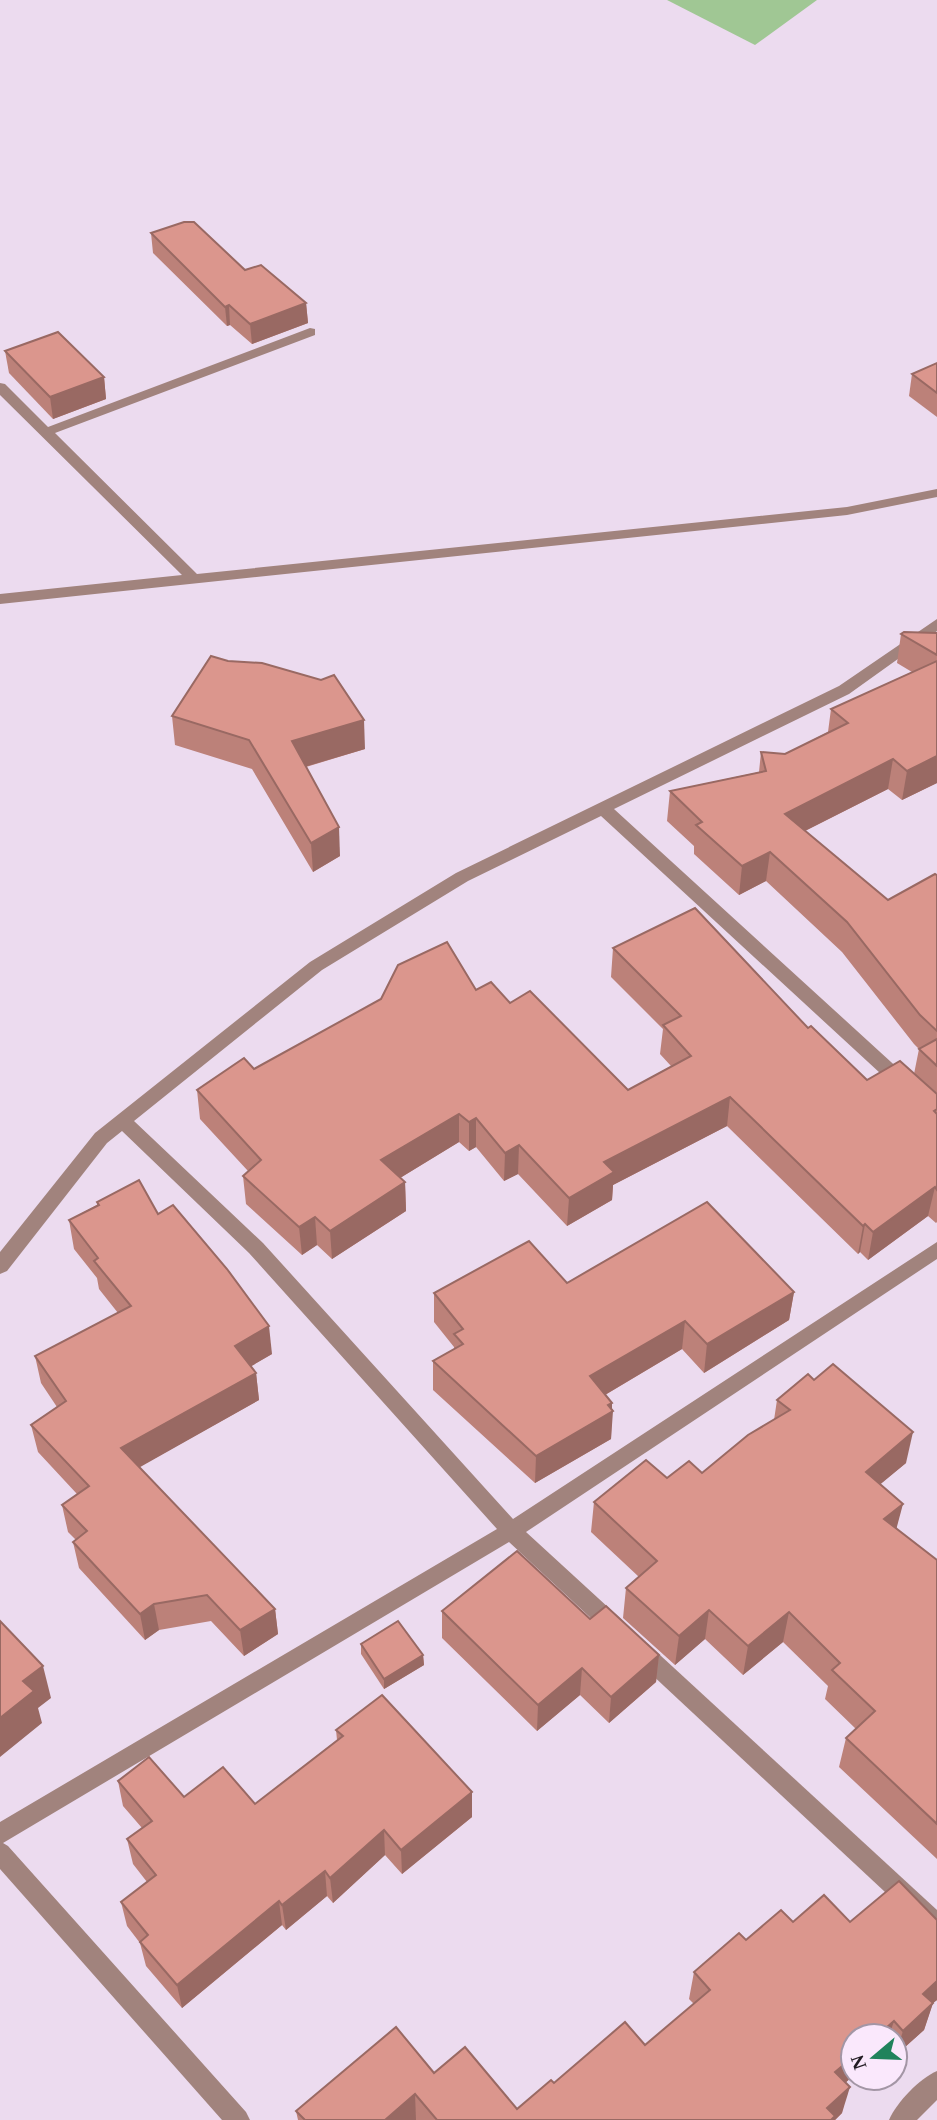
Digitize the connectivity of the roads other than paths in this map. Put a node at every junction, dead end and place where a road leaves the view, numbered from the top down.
1 (310, 332) dead end
2 (0, 387) edge
3 (46, 432) junction
4 (937, 493) edge
5 (194, 579) junction
6 (0, 599) edge
7 (937, 624) edge
8 (602, 808) junction
9 (937, 1115) edge
10 (122, 1121) junction
11 (937, 1250) edge
12 (0, 1266) edge
13 (510, 1531) junction
14 (0, 1834) edge
15 (0, 1853) edge
16 (937, 1925) edge
17 (937, 2083) edge
18 (238, 2120) edge
19 (901, 2120) edge

1 - 3 street
2 - 3 street
3 - 5 street
4 - 5 street
5 - 6 street
7 - 8 street
8 - 9 street
8 - 10 street
10 - 12 street
10 - 13 street
11 - 13 street
13 - 14 street
13 - 16 street
15 - 18 street
17 - 19 street

